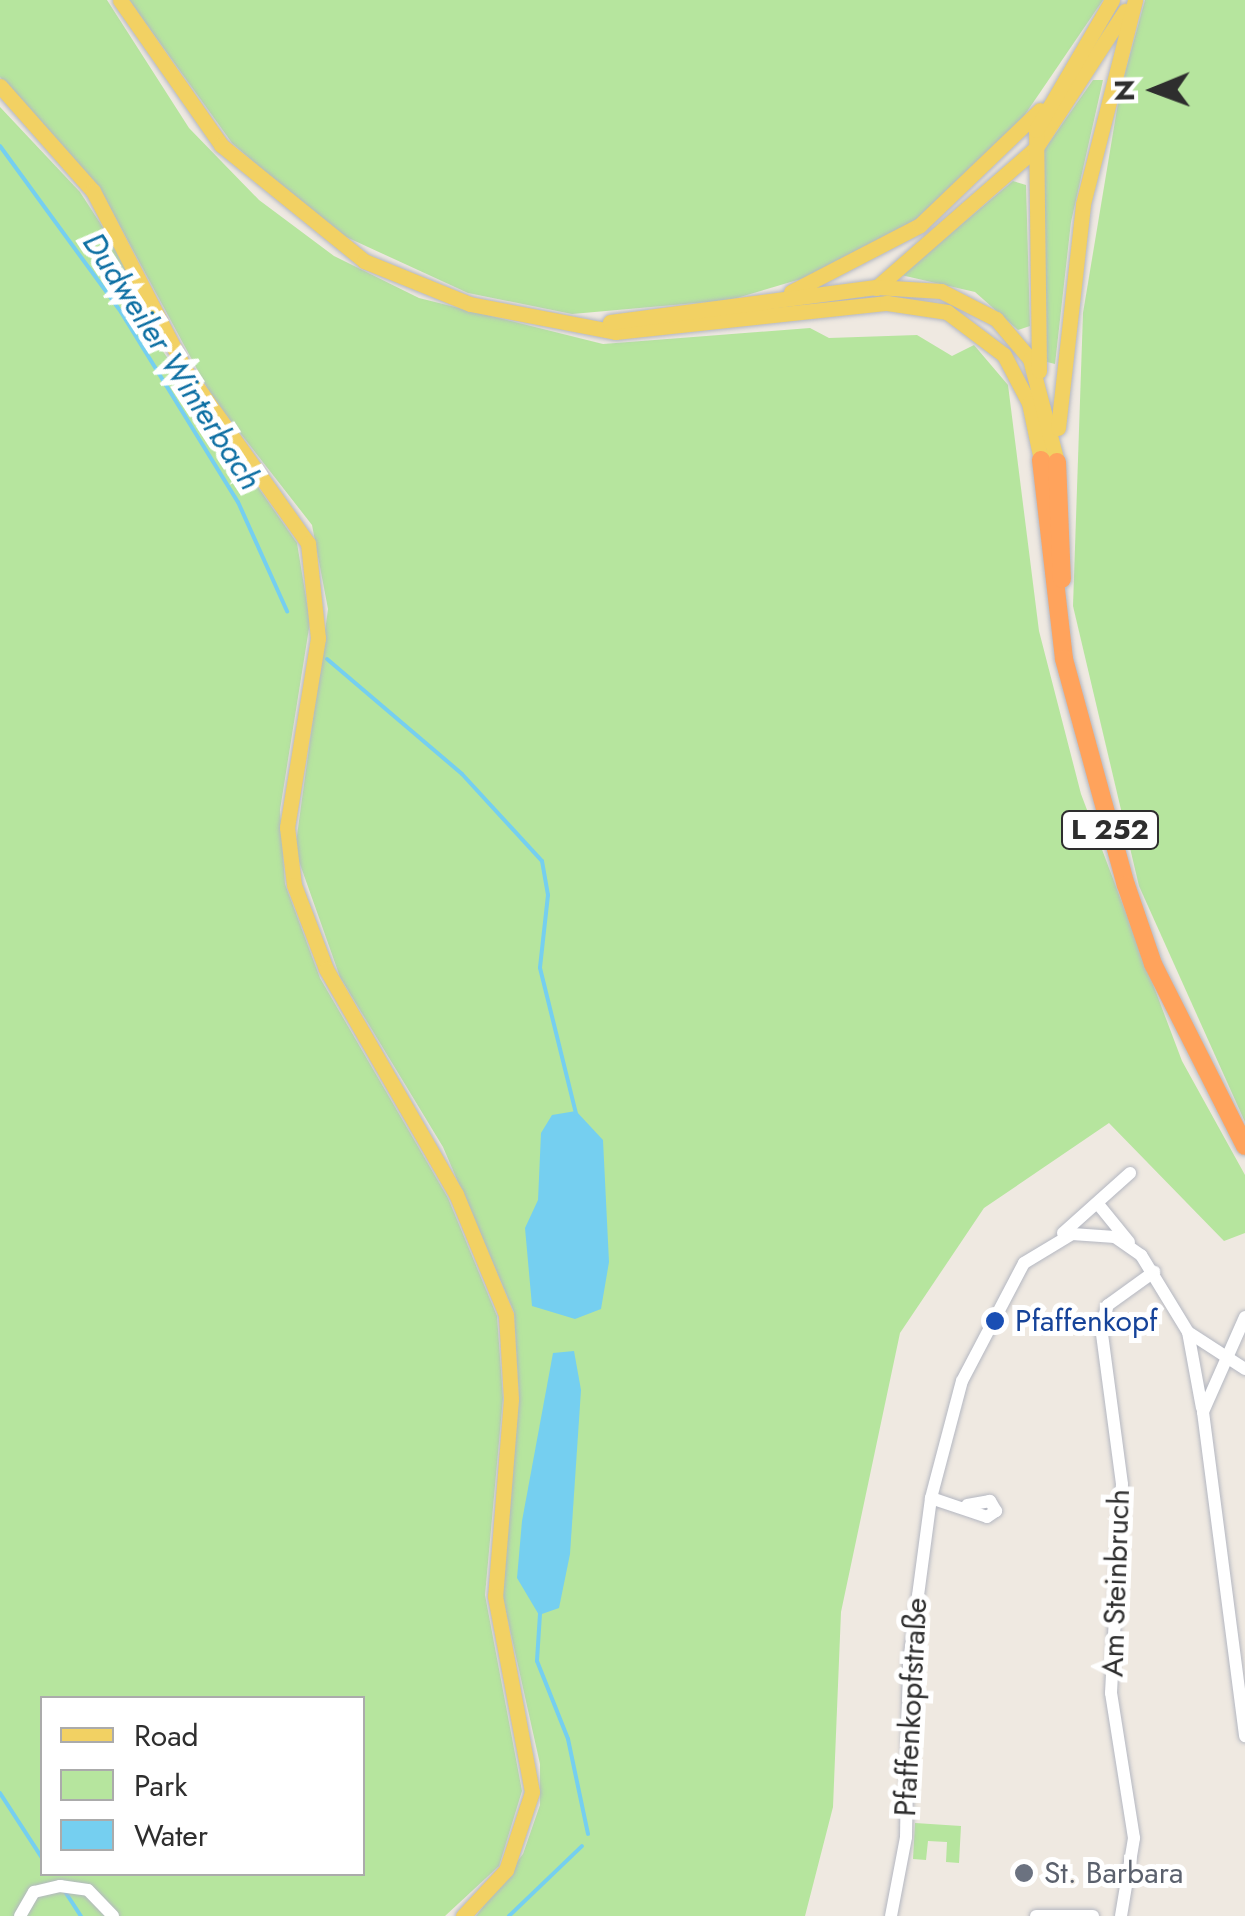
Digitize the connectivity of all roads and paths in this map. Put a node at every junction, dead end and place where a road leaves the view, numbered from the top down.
1 (120, 0) edge
2 (1112, 0) edge
3 (1134, 0) edge
4 (1061, 84) junction
5 (0, 86) edge
6 (1035, 149) junction
7 (876, 287) junction
8 (761, 303) junction
9 (831, 308) junction
10 (572, 323) junction
11 (1040, 380) junction
12 (1049, 461) junction
13 (1245, 1146) edge
14 (1130, 1173) dead end
15 (1098, 1204) junction
16 (1054, 1241) junction
17 (1134, 1248) junction
18 (1154, 1272) junction
19 (1245, 1317) edge
20 (1188, 1332) junction
21 (1225, 1353) junction
22 (1245, 1369) edge
23 (1203, 1412) junction
24 (931, 1498) junction
25 (967, 1506) dead end
26 (1241, 1691) edge
27 (1245, 1736) edge
28 (20, 1916) edge
29 (113, 1916) edge
30 (463, 1916) edge
31 (892, 1916) edge
32 (1036, 1916) edge
33 (1093, 1916) edge
34 (1121, 1916) edge

1 - 10 main road
2 - 4 main road
3 - 6 main road
3 - 12 main road
4 - 6 main road
4 - 8 main road
5 - 30 main road
6 - 7 main road
6 - 11 main road
7 - 8 main road
7 - 9 main road
7 - 11 main road
8 - 10 main road
9 - 10 main road
9 - 12 main road
11 - 12 main road
12 - 13 highway, L 252
14 - 15 street, Pfaffenkopfstraße
15 - 16 street, Pfaffenkopfstraße
15 - 17 street
16 - 17 street
16 - 24 street, Pfaffenkopfstraße
17 - 18 street
18 - 20 street
18 - 34 street, Am Steinbruch
19 - 21 street
20 - 21 street
20 - 23 street
21 - 22 street
21 - 23 street
23 - 26 street
24 - 25 street
24 - 31 street, Pfaffenkopfstraße
26 - 27 street
28 - 29 street
32 - 33 street

